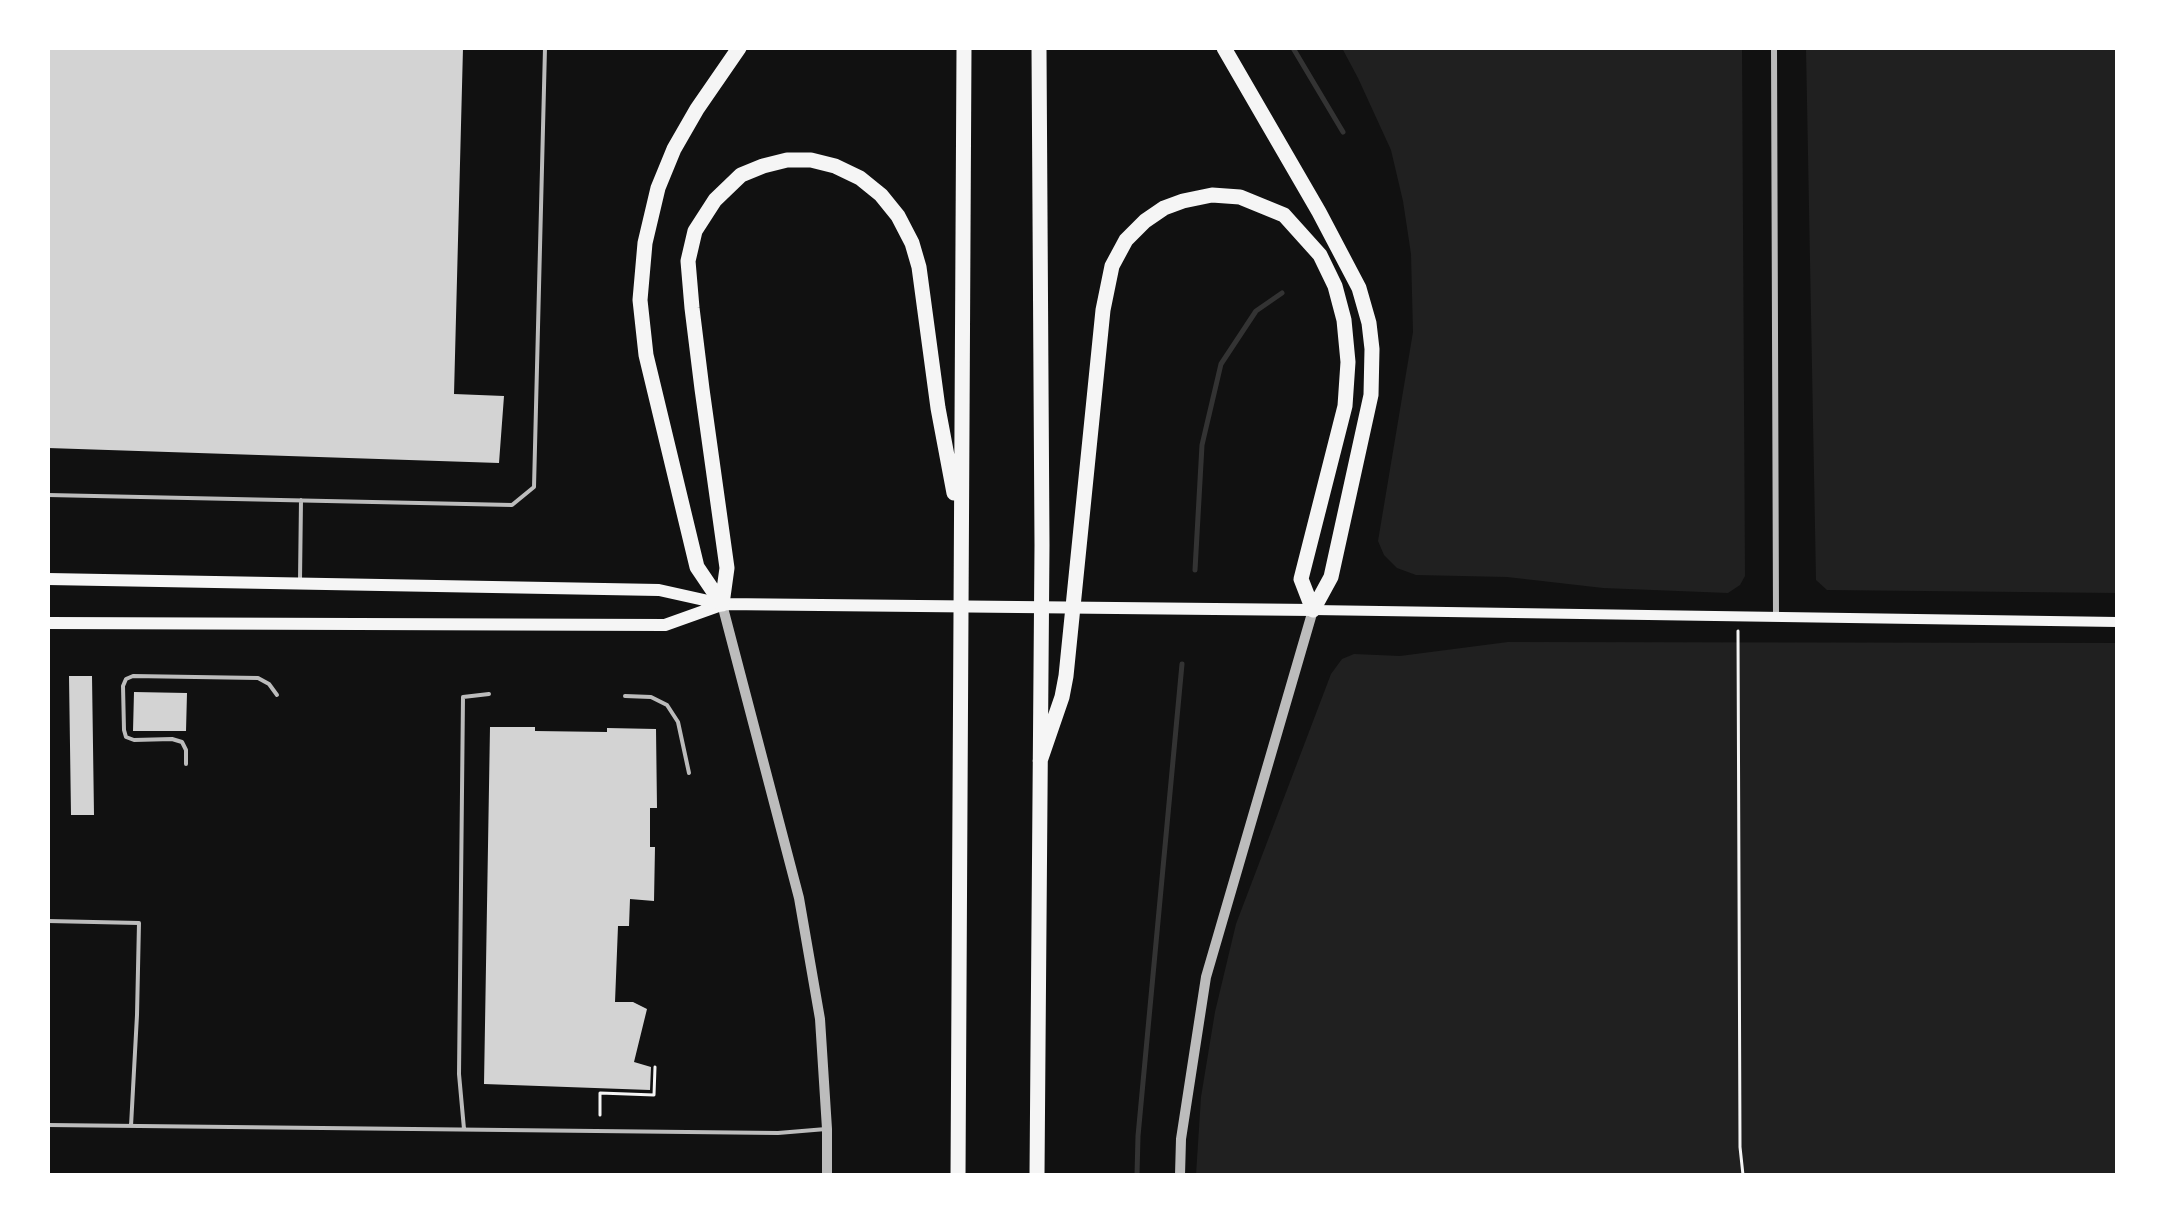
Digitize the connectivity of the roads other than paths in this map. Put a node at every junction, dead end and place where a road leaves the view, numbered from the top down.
1 (545, 48) edge
2 (739, 48) edge
3 (963, 48) edge
4 (1039, 48) edge
5 (1224, 48) edge
6 (1774, 48) edge
7 (48, 495) edge
8 (301, 500) junction
9 (961, 528) junction
10 (48, 579) edge
11 (300, 582) junction
12 (722, 604) junction
13 (1313, 610) junction
14 (1776, 618) junction
15 (2117, 622) edge
16 (48, 623) edge
17 (489, 693) dead end
18 (277, 695) dead end
19 (625, 696) dead end
20 (1040, 760) junction
21 (186, 764) dead end
22 (689, 773) dead end
23 (48, 921) edge
24 (48, 1125) edge
25 (131, 1126) junction
26 (464, 1129) junction
27 (827, 1129) junction
28 (827, 1175) edge
29 (958, 1175) edge
30 (1037, 1175) edge
31 (1180, 1175) edge

1 - 8 lane
2 - 12 highway
3 - 9 highway
4 - 20 highway
5 - 13 highway
6 - 14 street
7 - 8 lane
8 - 11 lane
9 - 12 highway
9 - 29 highway
10 - 11 main road
11 - 12 main road
12 - 13 main road
12 - 16 main road
12 - 27 street
13 - 14 main road
13 - 20 highway
13 - 31 street
14 - 15 main road
17 - 26 lane
18 - 21 lane
19 - 22 lane
20 - 30 highway
23 - 25 lane
24 - 25 lane
25 - 26 lane
26 - 27 lane
27 - 28 street

